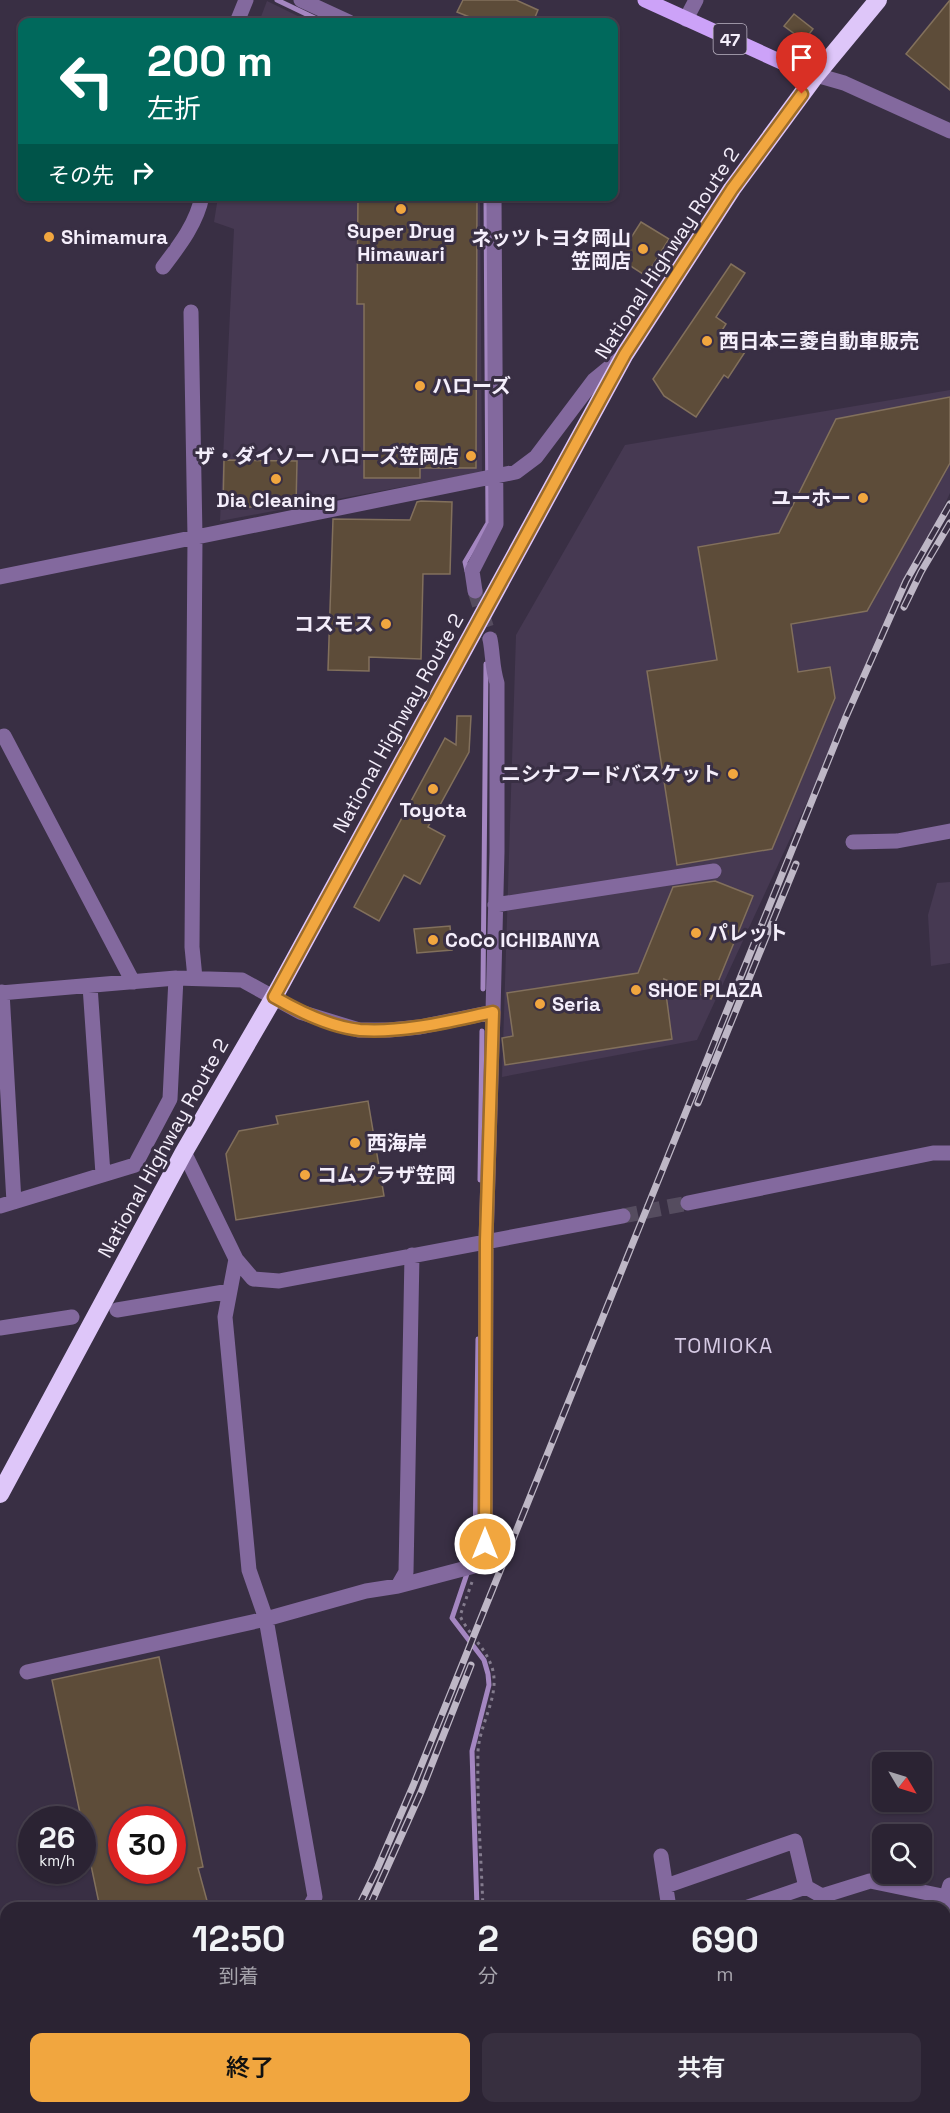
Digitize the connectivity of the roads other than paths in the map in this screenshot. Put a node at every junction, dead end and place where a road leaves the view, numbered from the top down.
1 (246, 0) edge
2 (301, 0) edge
3 (645, 0) edge
4 (696, 0) edge
5 (878, 0) edge
6 (239, 18) edge
7 (340, 18) edge
8 (686, 19) junction
9 (816, 75) junction
10 (950, 131) edge
11 (201, 201) edge
12 (494, 201) edge
13 (163, 267) dead end
14 (191, 312) dead end
15 (625, 354) junction
16 (490, 477) junction
17 (195, 537) junction
18 (0, 577) edge
19 (475, 591) tunnel mouth
20 (490, 639) tunnel mouth
21 (4, 736) dead end
22 (950, 831) edge
23 (853, 842) dead end
24 (714, 871) dead end
25 (495, 905) junction
26 (176, 978) junction
27 (195, 978) junction
28 (133, 981) junction
29 (90, 986) junction
30 (1, 992) edge
31 (274, 997) junction
32 (493, 1012) junction
33 (184, 1152) junction
34 (950, 1153) edge
35 (103, 1174) junction
36 (688, 1203) tunnel mouth
37 (7, 1204) edge
38 (623, 1216) tunnel mouth
39 (481, 1242) junction
40 (412, 1255) junction
41 (236, 1259) junction
42 (230, 1292) junction
43 (117, 1310) dead end
44 (72, 1317) dead end
45 (0, 1328) edge
46 (0, 1494) edge
47 (398, 1586) junction
48 (266, 1619) junction
49 (27, 1672) dead end
50 (661, 1856) dead end
51 (666, 1887) junction
52 (806, 1887) junction
53 (947, 1896) edge
54 (312, 1902) edge
55 (668, 1902) edge
56 (762, 1902) edge

1 - 6 street
2 - 7 street
3 - 8 main road, 47
4 - 8 street
5 - 9 highway, National Highway Route 2
8 - 9 main road, 47
9 - 10 street
9 - 15 highway, National Highway Route 2
11 - 13 street
12 - 16 street
14 - 17 street
15 - 16 street
15 - 31 highway, National Highway Route 2
16 - 17 street
16 - 19 street
17 - 18 street
17 - 27 street
20 - 25 street
21 - 28 street
22 - 23 street
24 - 25 street
25 - 32 street
26 - 27 street
26 - 28 street
26 - 35 street
27 - 31 street
28 - 29 street
29 - 30 street
29 - 35 street
30 - 37 street
31 - 32 street
31 - 33 highway, National Highway Route 2
32 - 39 street
33 - 41 street
33 - 46 highway, National Highway Route 2
34 - 36 street
35 - 37 street
38 - 39 street
39 - 40 street
39 - 47 street
40 - 41 street
40 - 47 street
41 - 42 street
42 - 43 street
42 - 48 street
44 - 45 street
47 - 48 street
48 - 49 street
48 - 54 street
50 - 51 street
51 - 52 street
51 - 55 street
52 - 53 street
52 - 56 street

